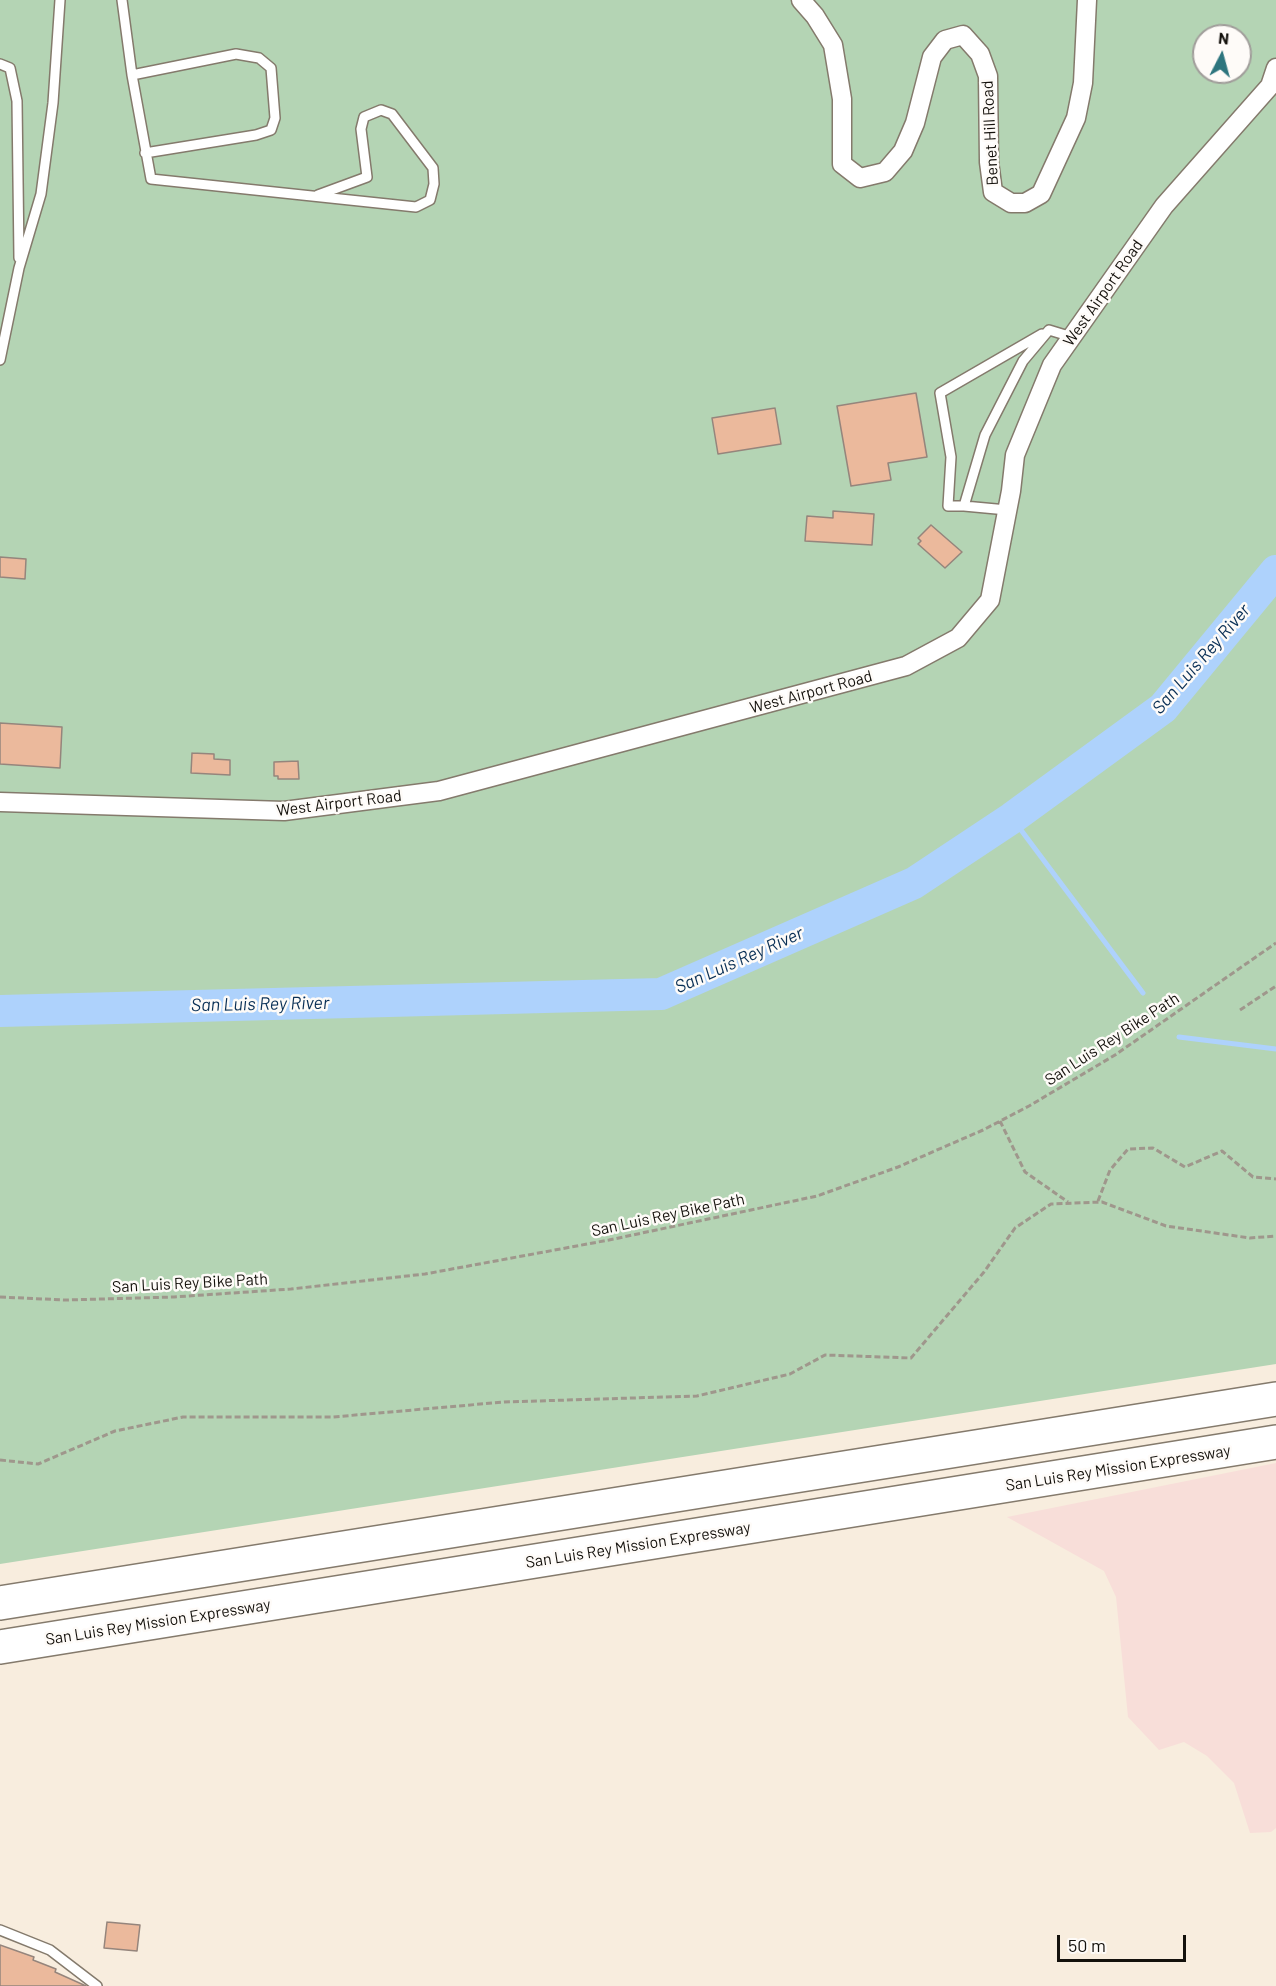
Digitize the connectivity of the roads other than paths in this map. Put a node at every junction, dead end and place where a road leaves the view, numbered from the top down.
1 (60, 0) edge
2 (122, 0) edge
3 (801, 0) edge
4 (1087, 0) edge
5 (0, 64) edge
6 (1276, 68) edge
7 (132, 75) junction
8 (145, 153) junction
9 (318, 195) junction
10 (19, 268) junction
11 (1049, 330) junction
12 (1072, 337) junction
13 (0, 360) edge
14 (964, 506) junction
15 (1007, 510) junction
16 (0, 802) edge
17 (1276, 1399) edge
18 (1276, 1442) edge
19 (0, 1603) edge
20 (0, 1647) edge
21 (0, 1930) edge
22 (97, 1986) edge

1 - 10 lane
2 - 7 lane
3 - 4 street, Benet Hill Road
5 - 10 lane
6 - 12 street, West Airport Road
7 - 8 lane
7 - 8 lane
8 - 9 lane
9 - 9 lane
10 - 13 lane
11 - 12 lane
11 - 14 lane
11 - 14 lane
12 - 15 street, West Airport Road
14 - 15 lane
15 - 16 street, West Airport Road
17 - 19 highway
18 - 20 highway, San Luis Rey Mission Expressway
21 - 22 lane

